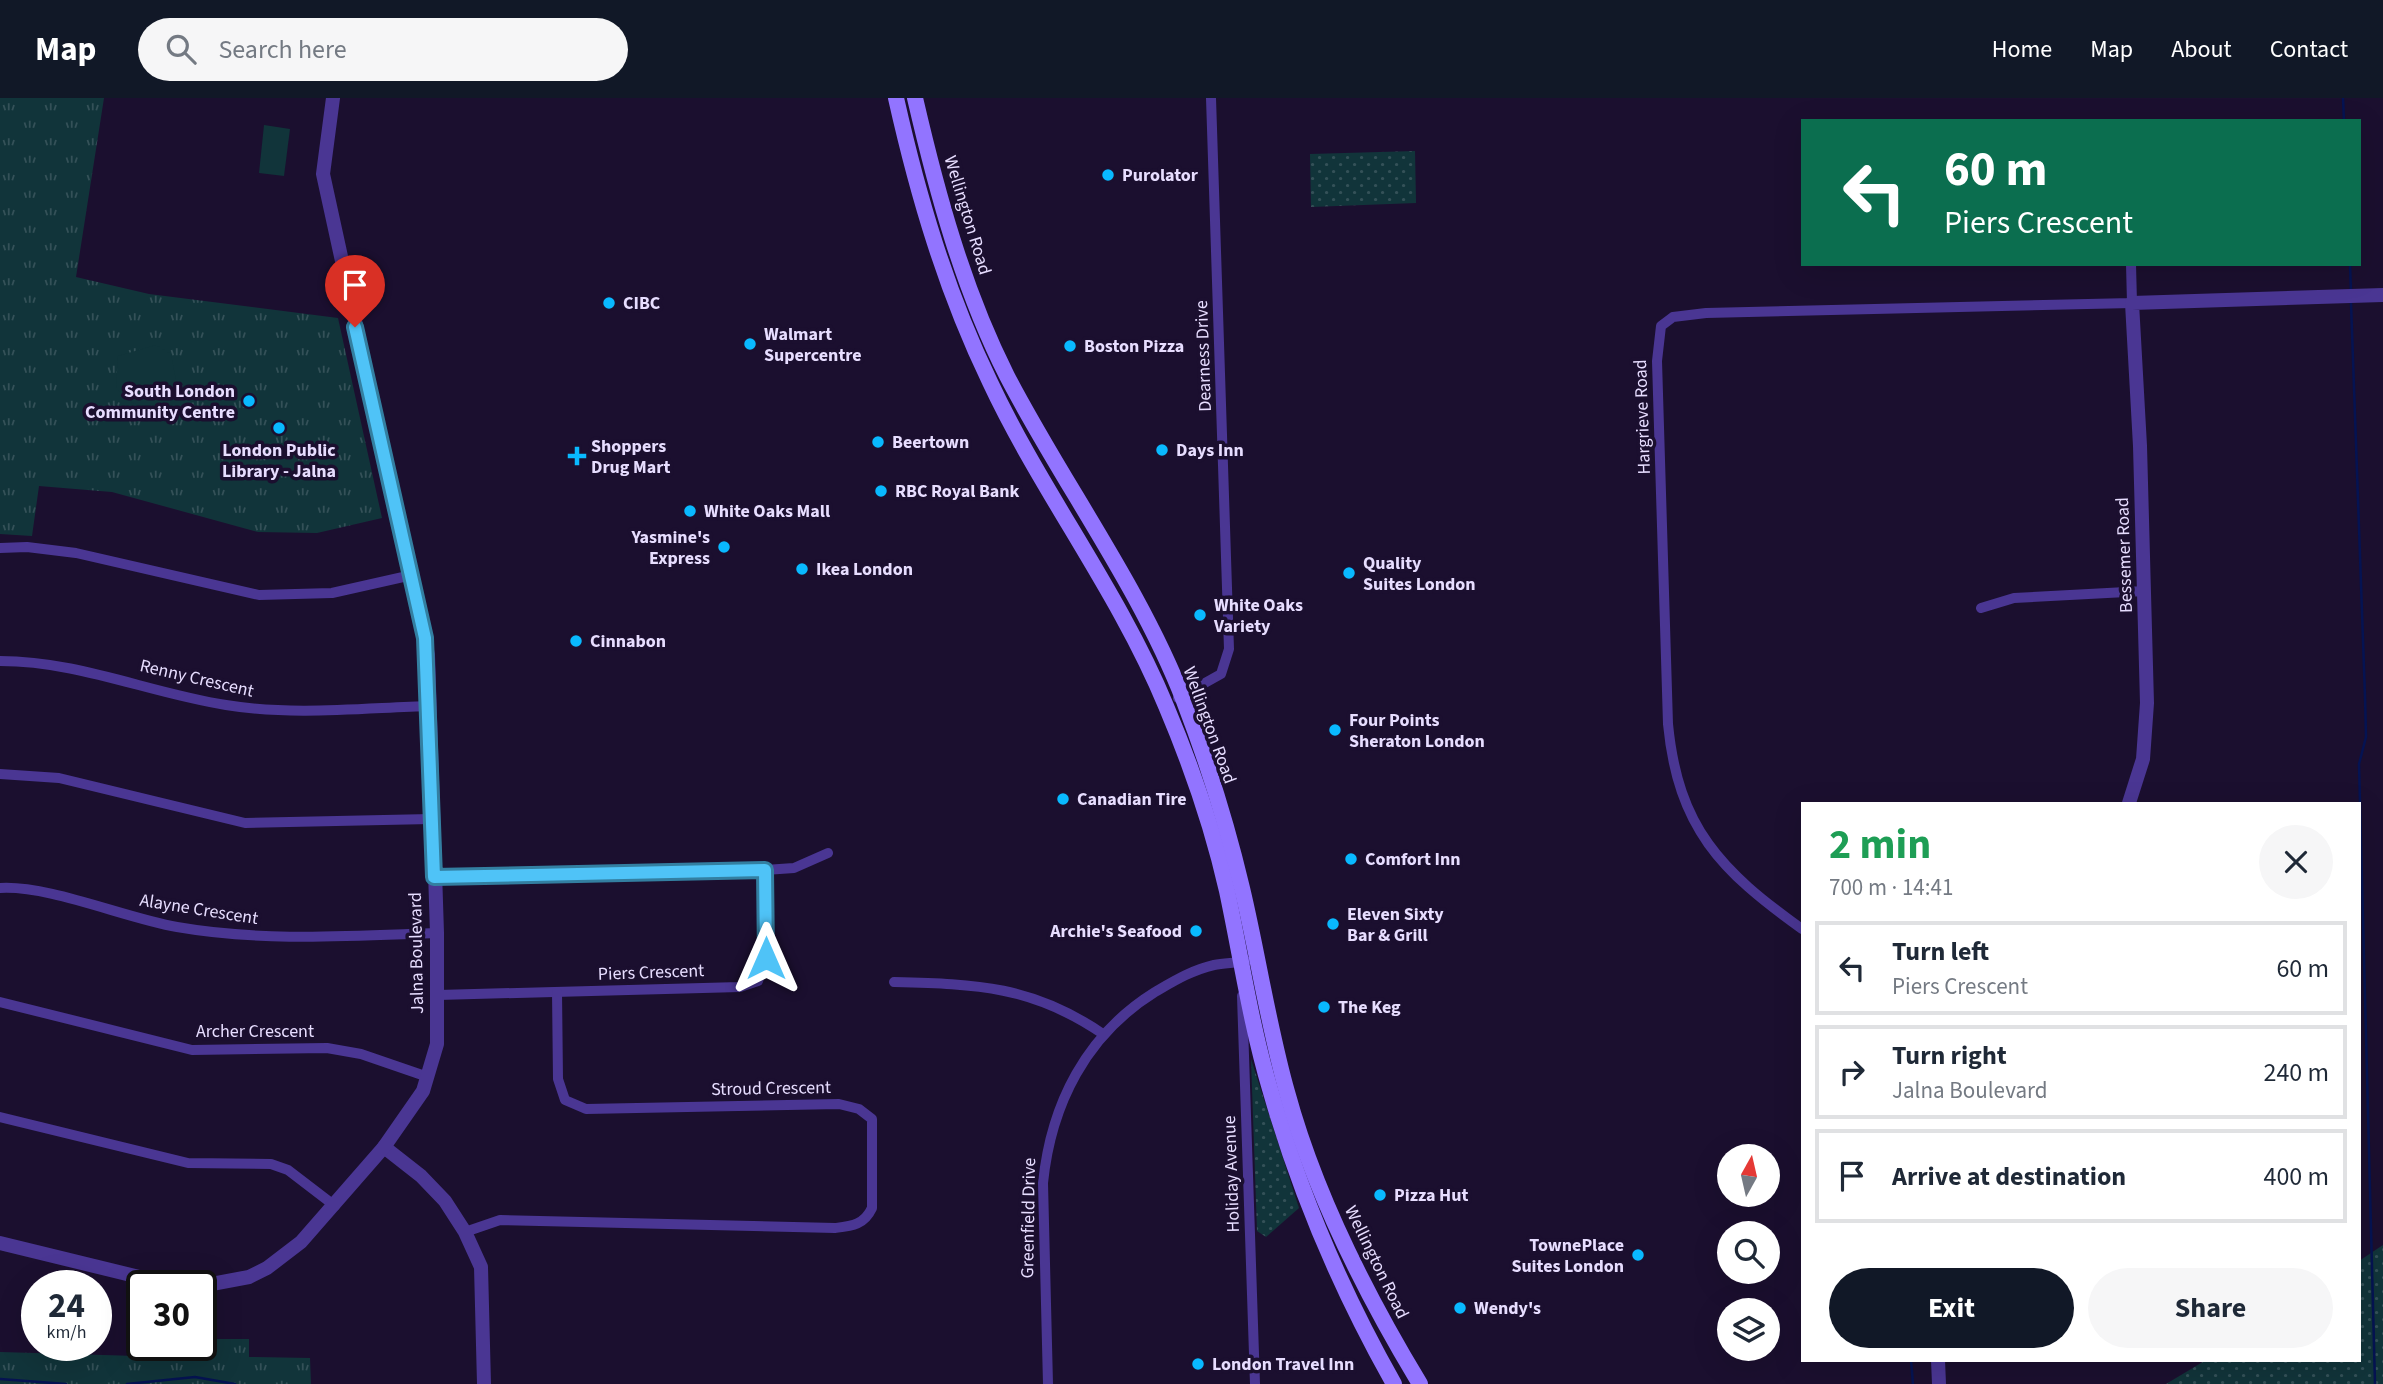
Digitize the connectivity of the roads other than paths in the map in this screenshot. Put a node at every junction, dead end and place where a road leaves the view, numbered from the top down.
1 (333, 98) edge
2 (895, 98) edge
3 (915, 98) edge
4 (1211, 98) edge
5 (2131, 266) edge
6 (2378, 295) edge
7 (2132, 303) junction
8 (1003, 366) junction
9 (987, 375) junction
10 (0, 548) edge
11 (412, 575) junction
12 (2145, 592) junction
13 (1981, 608) dead end
14 (0, 661) edge
15 (1182, 696) junction
16 (1165, 703) junction
17 (430, 706) junction
18 (0, 774) edge
19 (2129, 802) edge
20 (431, 819) junction
21 (828, 853) dead end
22 (765, 870) junction
23 (434, 877) junction
24 (0, 888) edge
25 (1801, 928) edge
26 (437, 933) junction
27 (1250, 960) junction
28 (894, 982) dead end
29 (556, 992) junction
30 (438, 995) junction
31 (0, 1002) edge
32 (1103, 1034) junction
33 (428, 1077) junction
34 (0, 1117) edge
35 (384, 1147) junction
36 (335, 1206) junction
37 (465, 1231) junction
38 (0, 1243) edge
39 (126, 1274) edge
40 (217, 1284) edge
41 (1373, 1343) junction
42 (1938, 1362) edge
43 (484, 1384) edge
44 (1048, 1384) edge
45 (1255, 1384) edge
46 (1394, 1384) edge
47 (1403, 1384) edge
48 (1420, 1384) edge
49 (1939, 1384) edge

1 - 11 street, Jalna Boulevard
2 - 9 main road, Wellington Road
3 - 8 main road, Wellington Road
4 - 15 street, Dearness Drive
5 - 7 street
6 - 7 street
7 - 12 street, Bessemer Road
7 - 25 street, Hargrieve Road
8 - 9 main road
8 - 15 main road, Wellington Road
9 - 16 main road, Wellington Road
10 - 11 street
11 - 17 street, Jalna Boulevard
12 - 13 street
12 - 19 street, Bessemer Road
14 - 17 street, Renny Crescent
15 - 16 street, Dearness Drive
15 - 27 main road, Wellington Road
16 - 27 main road, Wellington Road
17 - 20 street, Jalna Boulevard
18 - 20 street
20 - 23 street, Jalna Boulevard
21 - 22 street
22 - 23 street
22 - 29 street, Piers Crescent
23 - 26 street, Jalna Boulevard
24 - 26 street, Alayne Crescent
26 - 30 street, Jalna Boulevard
27 - 32 street, Greenfield Drive
27 - 41 main road, Wellington Road
27 - 45 street, Holiday Avenue
27 - 48 main road, Wellington Road
28 - 32 street
29 - 30 street, Piers Crescent
29 - 37 street, Stroud Crescent
30 - 33 street, Jalna Boulevard
31 - 33 street, Archer Crescent
32 - 44 street, Greenfield Drive
33 - 35 street, Jalna Boulevard
34 - 36 street
35 - 36 street, Jalna Boulevard
35 - 37 street
36 - 40 street, Jalna Boulevard
37 - 43 street
38 - 39 street
41 - 46 main road, Wellington Road
41 - 47 main road
42 - 49 street

